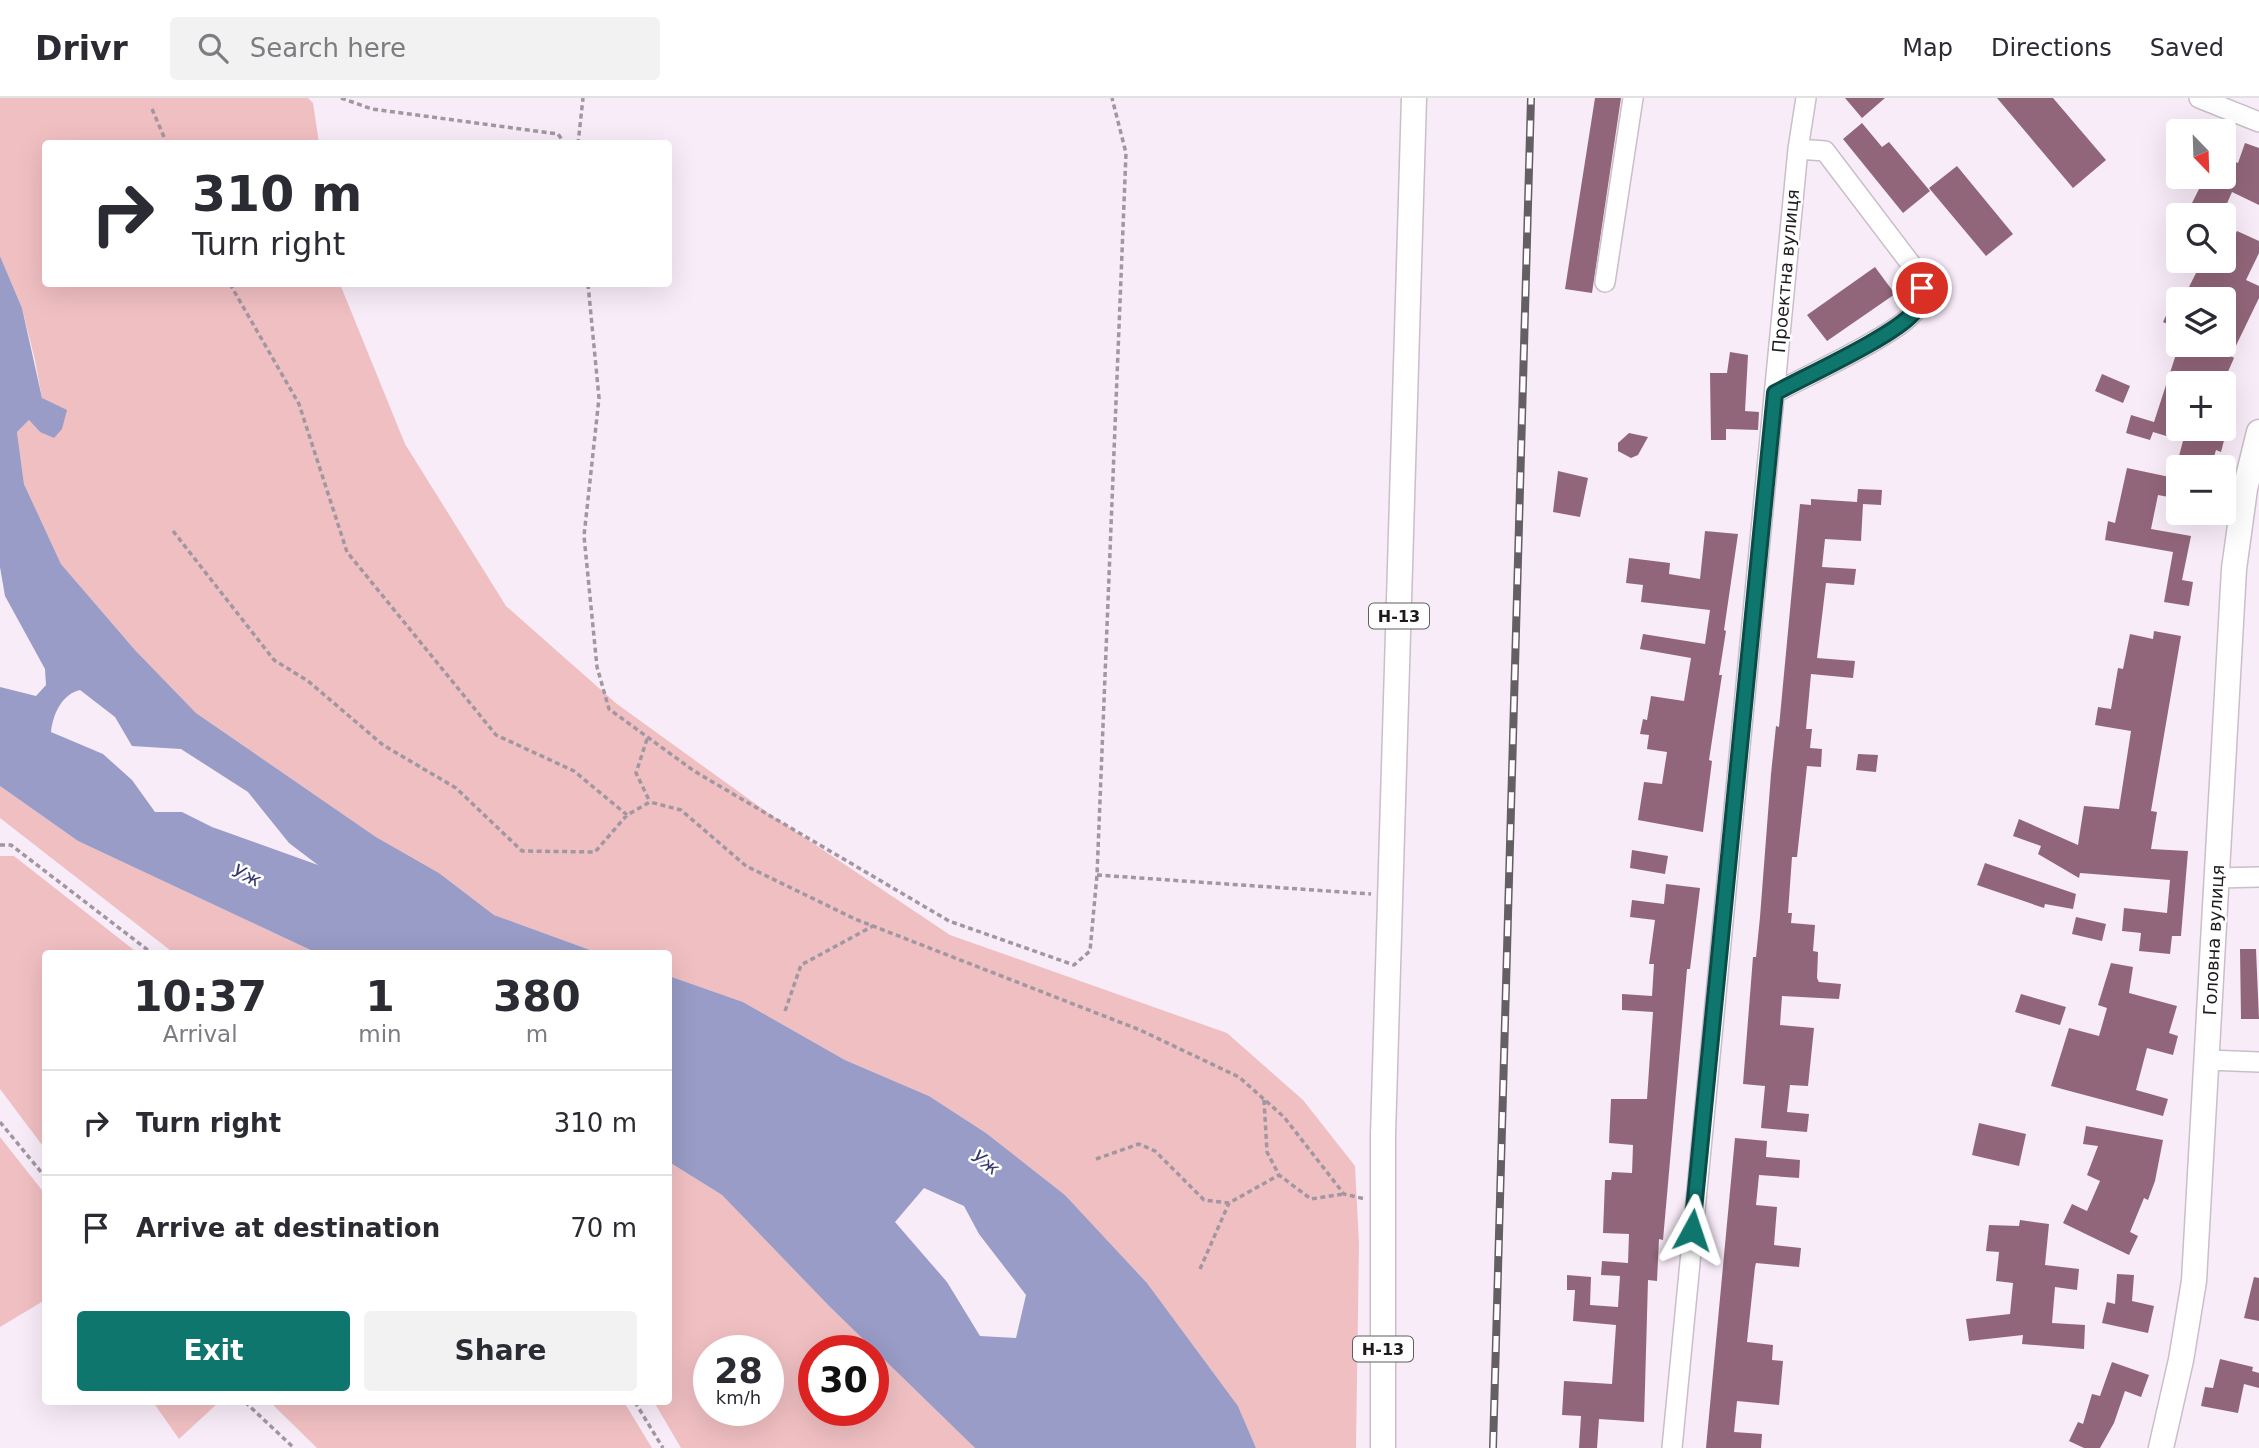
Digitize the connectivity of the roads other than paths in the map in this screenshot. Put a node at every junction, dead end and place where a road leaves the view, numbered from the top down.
1 (1413, 98) edge
2 (1633, 98) edge
3 (1802, 98) edge
4 (2199, 98) edge
5 (2259, 122) edge
6 (1798, 149) junction
7 (1605, 282) dead end
8 (1775, 393) junction
9 (2259, 432) edge
10 (2259, 877) edge
11 (2217, 878) junction
12 (2208, 1060) junction
13 (2259, 1062) edge
14 (1382, 1448) edge
15 (1672, 1448) edge
16 (2161, 1448) edge

1 - 14 main road, Н-13
2 - 7 street
3 - 6 street, Проектна вулиця
4 - 5 street
6 - 8 street, Проектна вулиця
6 - 8 street
8 - 15 street, Проектна вулиця
9 - 11 main road, Головна вулиця
10 - 11 street
11 - 12 main road, Головна вулиця
12 - 13 street
12 - 16 main road, Головна вулиця

